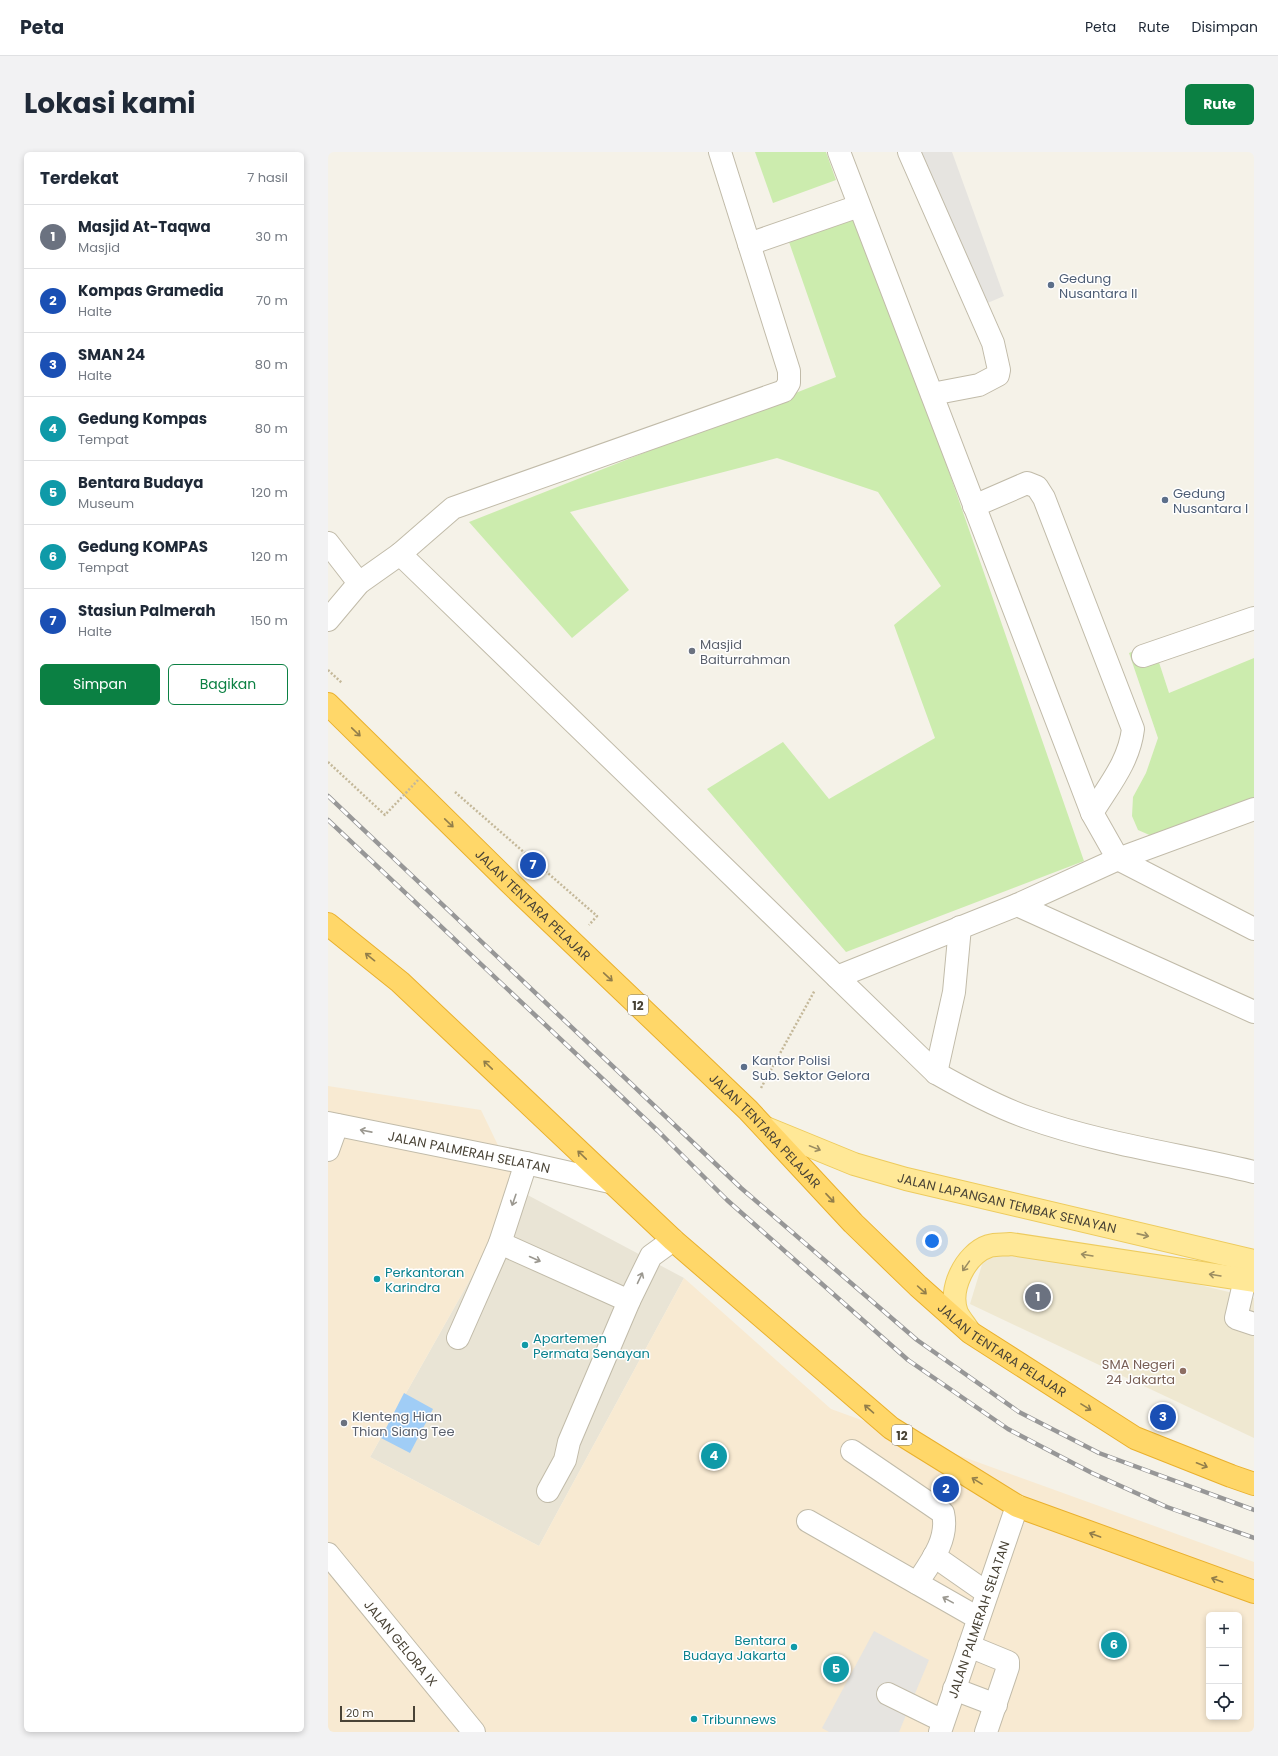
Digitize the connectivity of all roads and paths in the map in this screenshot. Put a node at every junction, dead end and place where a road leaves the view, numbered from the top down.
1 (720, 152) edge
2 (839, 152) edge
3 (910, 152) edge
4 (860, 206) junction
5 (749, 244) junction
6 (932, 394) junction
7 (974, 506) junction
8 (328, 542) edge
9 (400, 554) junction
10 (359, 582) junction
11 (334, 612) edge
12 (1254, 618) edge
13 (1143, 656) dead end
14 (328, 704) edge
15 (328, 762) edge
16 (418, 780) dead end
17 (1254, 809) edge
18 (478, 812) dead end
19 (1092, 813) junction
20 (1118, 859) junction
21 (1017, 905) junction
22 (328, 924) edge
23 (960, 927) junction
24 (1254, 929) edge
25 (573, 944) junction
26 (832, 972) junction
27 (1254, 1012) edge
28 (936, 1073) junction
29 (748, 1110) junction
30 (332, 1124) edge
31 (766, 1128) junction
32 (328, 1150) edge
33 (526, 1163) junction
34 (1254, 1172) edge
35 (610, 1182) junction
36 (673, 1240) junction
37 (500, 1243) junction
38 (1251, 1271) edge
39 (629, 1301) junction
40 (1254, 1324) edge
41 (970, 1333) junction
42 (458, 1338) dead end
43 (852, 1451) dead end
44 (1254, 1484) edge
45 (548, 1490) dead end
46 (1017, 1506) junction
47 (808, 1521) dead end
48 (328, 1554) edge
49 (934, 1556) junction
50 (917, 1583) junction
51 (1254, 1592) edge
52 (987, 1593) junction
53 (978, 1618) junction
54 (969, 1646) junction
55 (954, 1690) junction
56 (888, 1694) dead end
57 (996, 1705) junction
58 (942, 1727) edge
59 (474, 1732) edge
60 (986, 1732) edge

1 - 5 street
2 - 4 street
3 - 6 street
4 - 5 street
4 - 6 street
5 - 9 street
6 - 7 street
7 - 19 street
7 - 19 street
8 - 10 street
9 - 10 street
9 - 26 street
10 - 11 street
12 - 13 street
14 -> 25 highway, JALAN TENTARA PELAJAR / 12
15 - 16 path, bridge
17 - 20 street
18 - 25 path
19 - 20 street
20 - 21 street
20 - 24 street
21 - 23 street
21 - 27 street
35 -> 22 highway, 12
23 - 26 street
23 - 28 street
25 -> 29 highway, JALAN TENTARA PELAJAR / 12
26 - 28 street
26 - 29 path
28 - 34 street
29 - 31 highway, JALAN TENTARA PELAJAR / 12
30 - 32 street
33 -> 30 street, JALAN PALMERAH SELATAN
31 -> 38 main road, JALAN LAPANGAN TEMBAK SENAYAN
31 -> 41 highway, JALAN TENTARA PELAJAR / 12
33 - 35 street, JALAN PALMERAH SELATAN
33 -> 37 street
35 - 36 highway, 12
39 -> 36 street
46 -> 36 highway, 12
37 -> 39 street
37 - 42 street
38 - 40 street
38 -> 41 main road
39 - 45 street
41 -> 44 highway, JALAN TENTARA PELAJAR / 12
43 - 49 street
51 -> 46 highway, 12
46 - 52 street, JALAN PALMERAH SELATAN
47 - 50 street
48 - 59 street, JALAN GELORA IX
49 - 50 street
49 - 52 street
53 -> 50 street
52 - 53 street, JALAN PALMERAH SELATAN
53 - 54 street, JALAN PALMERAH SELATAN
54 - 55 street, JALAN PALMERAH SELATAN
54 - 57 street
55 - 57 street
55 - 58 street, JALAN PALMERAH SELATAN
56 - 58 street
57 - 60 street

